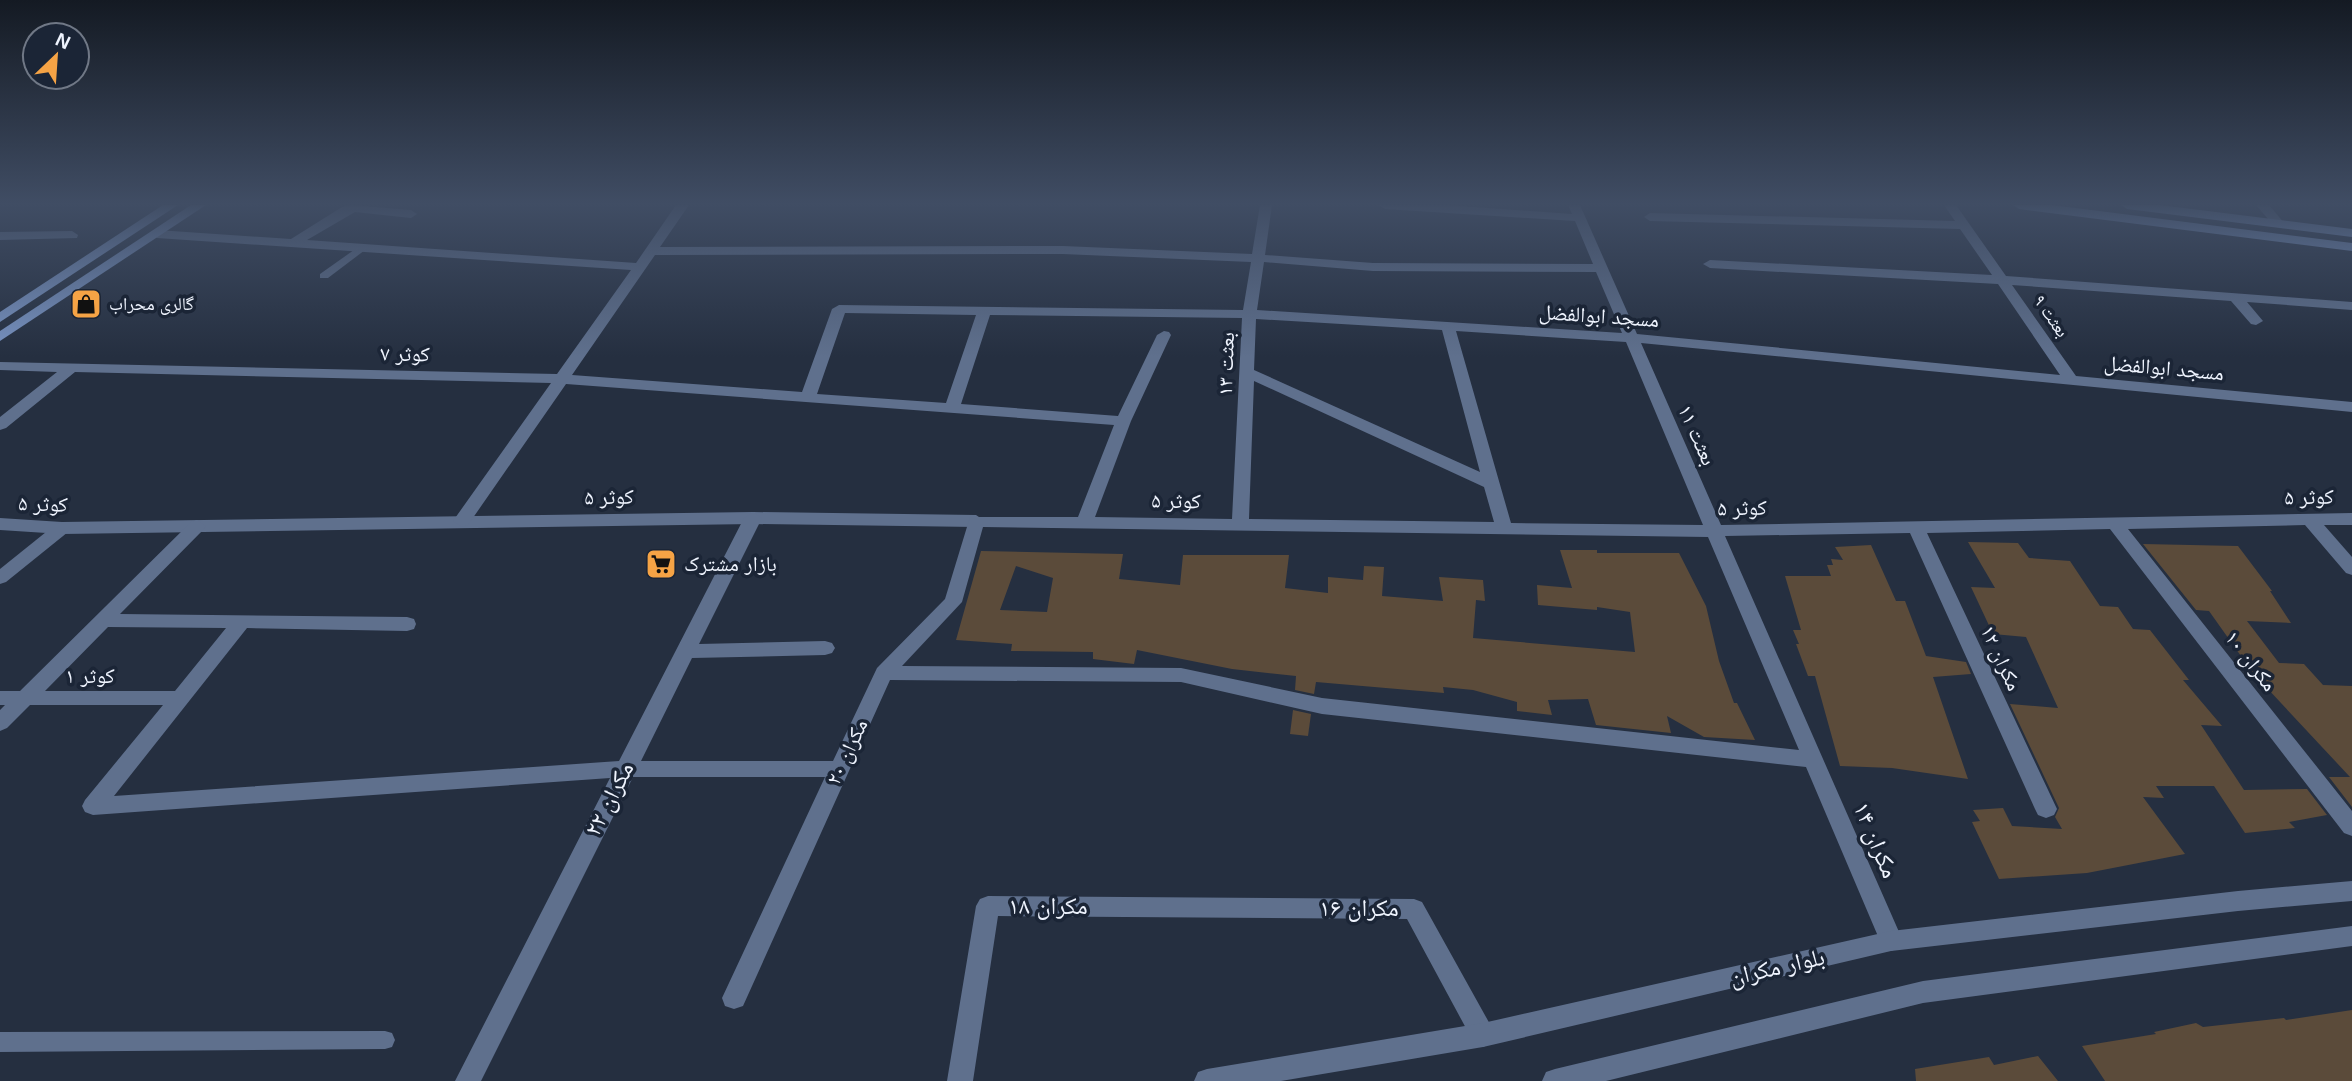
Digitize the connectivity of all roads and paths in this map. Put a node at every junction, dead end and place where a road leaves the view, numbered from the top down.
1 (96, 255) edge
2 (125, 255) edge
3 (351, 255) edge
4 (470, 255) edge
5 (647, 255) edge
6 (1196, 255) edge
7 (1595, 255) edge
8 (1984, 255) edge
9 (1258, 258) junction
10 (1710, 264) dead end
11 (639, 267) junction
12 (1600, 268) junction
13 (324, 276) dead end
14 (2001, 280) junction
15 (2234, 296) junction
16 (2352, 306) edge
17 (984, 311) junction
18 (1249, 314) junction
19 (0, 318) edge
20 (2256, 321) dead end
21 (1448, 327) junction
22 (1164, 335) dead end
23 (0, 337) edge
24 (1629, 338) junction
25 (0, 366) edge
26 (72, 367) junction
27 (1247, 372) junction
28 (561, 379) junction
29 (2072, 381) junction
30 (808, 398) junction
31 (2352, 407) edge
32 (952, 409) junction
33 (1123, 421) junction
34 (0, 425) edge
35 (1492, 484) junction
36 (753, 518) junction
37 (2352, 519) edge
38 (2310, 520) junction
39 (462, 521) junction
40 (976, 521) junction
41 (1084, 523) junction
42 (2114, 523) junction
43 (0, 524) edge
44 (1240, 525) junction
45 (198, 526) junction
46 (1914, 526) junction
47 (62, 528) junction
48 (1504, 528) junction
49 (1714, 531) junction
50 (2352, 569) edge
51 (0, 578) edge
52 (103, 620) junction
53 (242, 622) junction
54 (407, 624) dead end
55 (825, 648) dead end
56 (684, 651) junction
57 (884, 673) junction
58 (0, 698) edge
59 (180, 698) junction
60 (24, 699) junction
61 (0, 723) edge
62 (1812, 760) junction
63 (625, 769) junction
64 (838, 769) junction
65 (2046, 809) dead end
66 (2352, 827) edge
67 (2352, 891) edge
68 (1201, 907) joint
69 (2352, 936) edge
70 (1891, 941) junction
71 (734, 998) dead end
72 (1483, 1035) junction
73 (384, 1040) dead end
74 (0, 1042) edge
75 (468, 1081) edge
76 (960, 1081) edge
77 (1207, 1081) edge
78 (1555, 1081) edge

1 - 19 main road
2 - 23 main road
3 - 13 lane
4 - 11 street
5 - 11 street
6 - 9 street
7 - 12 street, بعثت ۱۱
8 - 14 street, بعثت ۹
9 - 12 street
9 - 18 street, بعثت ۱۳
10 - 14 street
11 - 28 street
12 - 24 street, بعثت ۱۱
14 - 15 street
14 - 29 street, بعثت ۹
15 - 16 street
15 - 20 street
17 - 18 street, مسجد ابوالفضل
17 - 30 street, مسجد ابوالفضل
17 - 32 street
18 - 21 street, مسجد ابوالفضل
18 - 27 street, بعثت ۱۳
21 - 24 street, مسجد ابوالفضل
21 - 35 street
22 - 33 street
24 - 29 street, مسجد ابوالفضل
24 - 49 street, بعثت ۱۱
25 - 26 street, کوثر ۷
26 - 28 street, کوثر ۷
26 - 34 street
27 - 35 street
27 - 44 street, بعثت ۱۳
28 - 30 street, کوثر ۷
28 - 39 street
29 - 31 street, مسجد ابوالفضل
30 - 32 street, کوثر ۷
32 - 33 street, کوثر ۷
33 - 41 street
35 - 48 street
36 - 39 street, کوثر ۵
36 - 40 street, کوثر ۵
36 - 56 street, مکران ۲۲
37 - 38 street, کوثر ۵
38 - 42 street, کوثر ۵
38 - 50 street
39 - 45 street, کوثر ۵
40 - 41 street, کوثر ۵
40 - 57 street, مکران ۲۰
41 - 44 street, کوثر ۵
42 - 46 street, کوثر ۵
42 - 66 street, مکران ۱۰
43 - 47 street, کوثر ۵
44 - 48 street, کوثر ۵
45 - 47 street, کوثر ۵
45 - 52 street
46 - 49 street, کوثر ۵
46 - 65 street, مکران ۱۲
47 - 51 street
48 - 49 street, کوثر ۵
49 - 62 street, بعثت ۱۱
52 - 53 street
52 - 60 street
53 - 54 street
53 - 59 street
55 - 56 street
56 - 63 street, مکران ۲۲
57 - 62 street
57 - 64 street, مکران ۲۰
58 - 60 street, کوثر ۱
59 - 60 street, کوثر ۱
59 - 63 street
60 - 61 street
62 - 70 street, مکران ۱۴
63 - 64 street
63 - 75 street, مکران ۲۲
64 - 71 street, مکران ۲۰
67 - 70 street, بلوار مکران
68 - 72 street, مکران ۱۶
68 - 76 street, مکران ۱۸
69 - 78 street
70 - 72 street, بلوار مکران
72 - 77 street, بلوار مکران
73 - 74 lane

